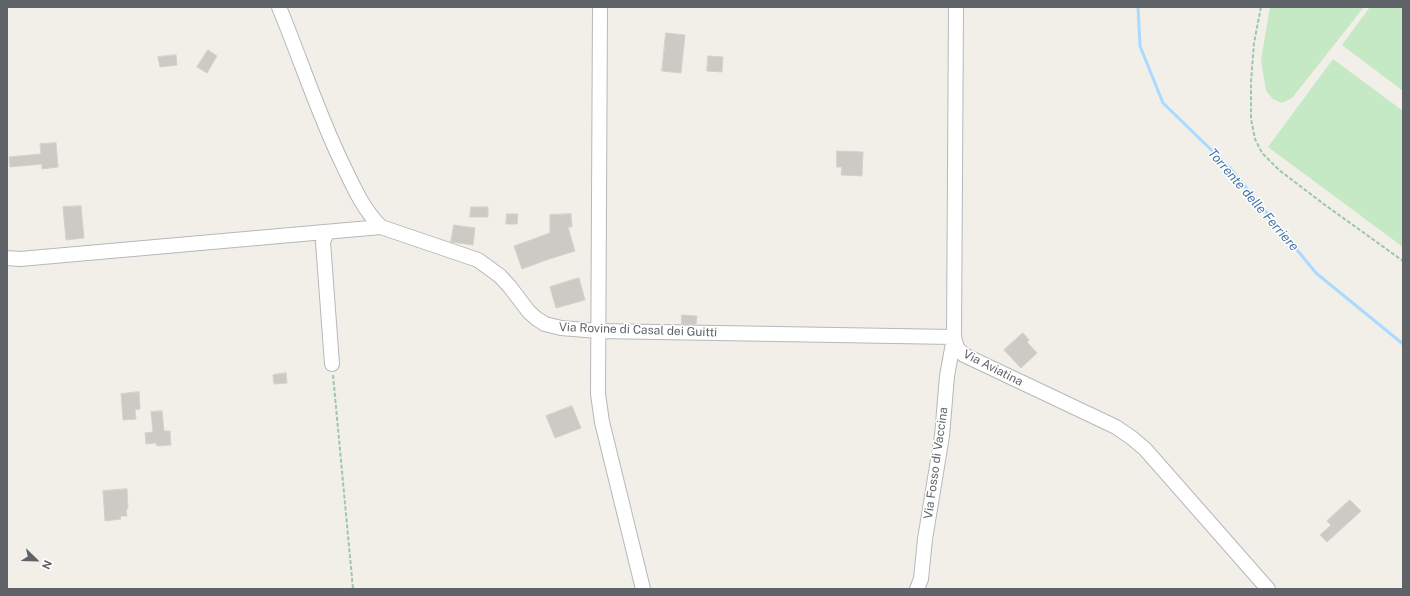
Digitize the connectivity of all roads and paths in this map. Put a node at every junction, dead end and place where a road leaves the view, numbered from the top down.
1 (279, 7) edge
2 (600, 7) edge
3 (956, 7) edge
4 (1261, 7) edge
5 (381, 227) junction
6 (328, 232) junction
7 (7, 258) edge
8 (1403, 261) edge
9 (598, 331) junction
10 (954, 337) junction
11 (332, 364) joint
12 (353, 589) edge
13 (643, 589) edge
14 (917, 589) edge
15 (1268, 589) edge

1 - 5 street
2 - 9 street
3 - 10 street, Via Aviatina
4 - 8 path
5 - 6 street
5 - 9 street, Via Rovine di Casal dei Guitti
6 - 7 street
6 - 11 street
9 - 10 street, Via Rovine di Casal dei Guitti
9 - 13 street
10 - 14 street, Via Fosso di Vaccina
10 - 15 street, Via Aviatina
11 - 12 path

